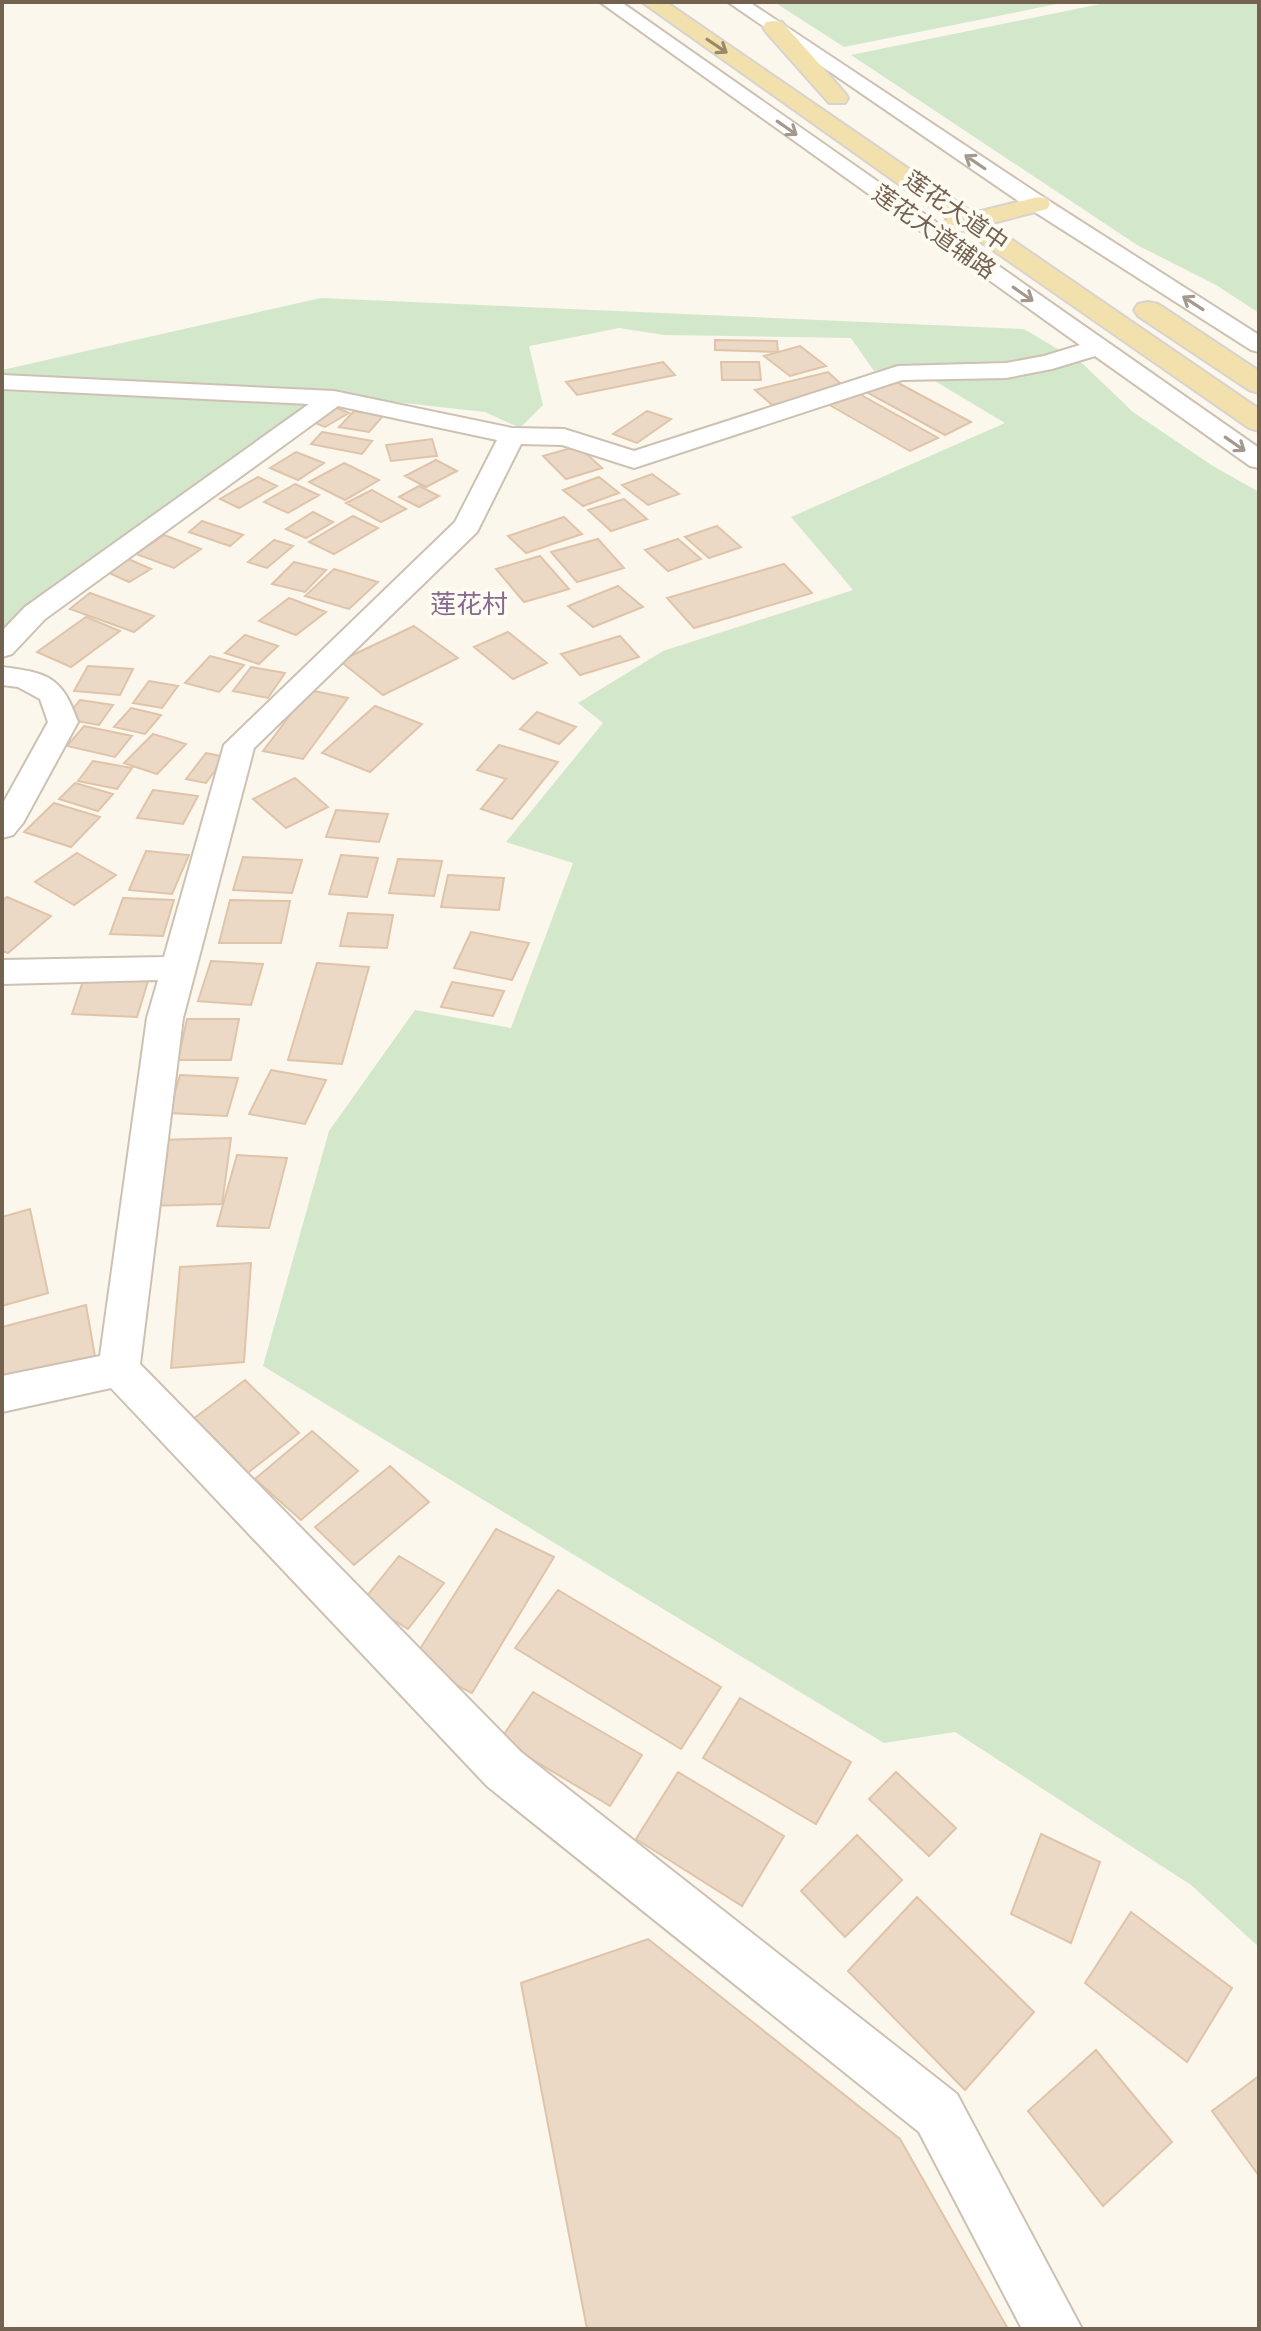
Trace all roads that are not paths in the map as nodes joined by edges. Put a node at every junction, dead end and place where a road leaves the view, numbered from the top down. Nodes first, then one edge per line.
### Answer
1 (609, 2) edge
2 (652, 2) edge
3 (693, 2) edge
4 (737, 2) edge
5 (732, 28) dead end
6 (766, 36) junction
7 (674, 49) junction
8 (832, 109) junction
9 (887, 132) dead end
10 (977, 194) dead end
11 (1038, 204) junction
12 (1002, 212) junction
13 (971, 220) junction
14 (1028, 229) dead end
15 (931, 230) junction
16 (1132, 300) dead end
17 (1193, 340) junction
18 (1147, 345) junction
19 (1259, 345) edge
20 (1097, 347) junction
21 (1259, 374) edge
22 (2, 382) edge
23 (1259, 384) edge
24 (334, 398) junction
25 (1259, 422) edge
26 (512, 436) junction
27 (1259, 460) edge
28 (2, 648) edge
29 (2, 676) edge
30 (2, 828) edge
31 (161, 968) dead end
32 (2, 972) edge
33 (119, 1369) junction
34 (2, 1394) edge
35 (1053, 2329) edge

1 - 7 street, 莲花大道辅路
2 -> 8 main road, 莲花大道中
3 - 5 main road
4 - 6 street
6 - 8 main road, 莲花大道中
11 -> 6 street
7 - 8 main road
7 -> 15 street, 莲花大道辅路
8 - 9 main road, 莲花大道中
8 - 13 main road, 莲花大道中
10 - 12 main road, 莲花大道中
11 - 12 main road
19 -> 11 street
12 - 13 main road
12 - 14 main road, 莲花大道中
13 - 15 main road
13 - 18 main road, 莲花大道中
15 -> 20 street, 莲花大道辅路
16 - 17 main road
17 - 18 main road
17 - 21 main road
17 - 23 main road
18 - 25 main road, 莲花大道中
20 - 26 street
20 -> 27 street, 莲花大道辅路
22 - 24 street
24 - 26 street
24 - 28 street
26 - 33 street
29 - 30 street
31 - 32 street
33 - 34 street
33 - 35 street

